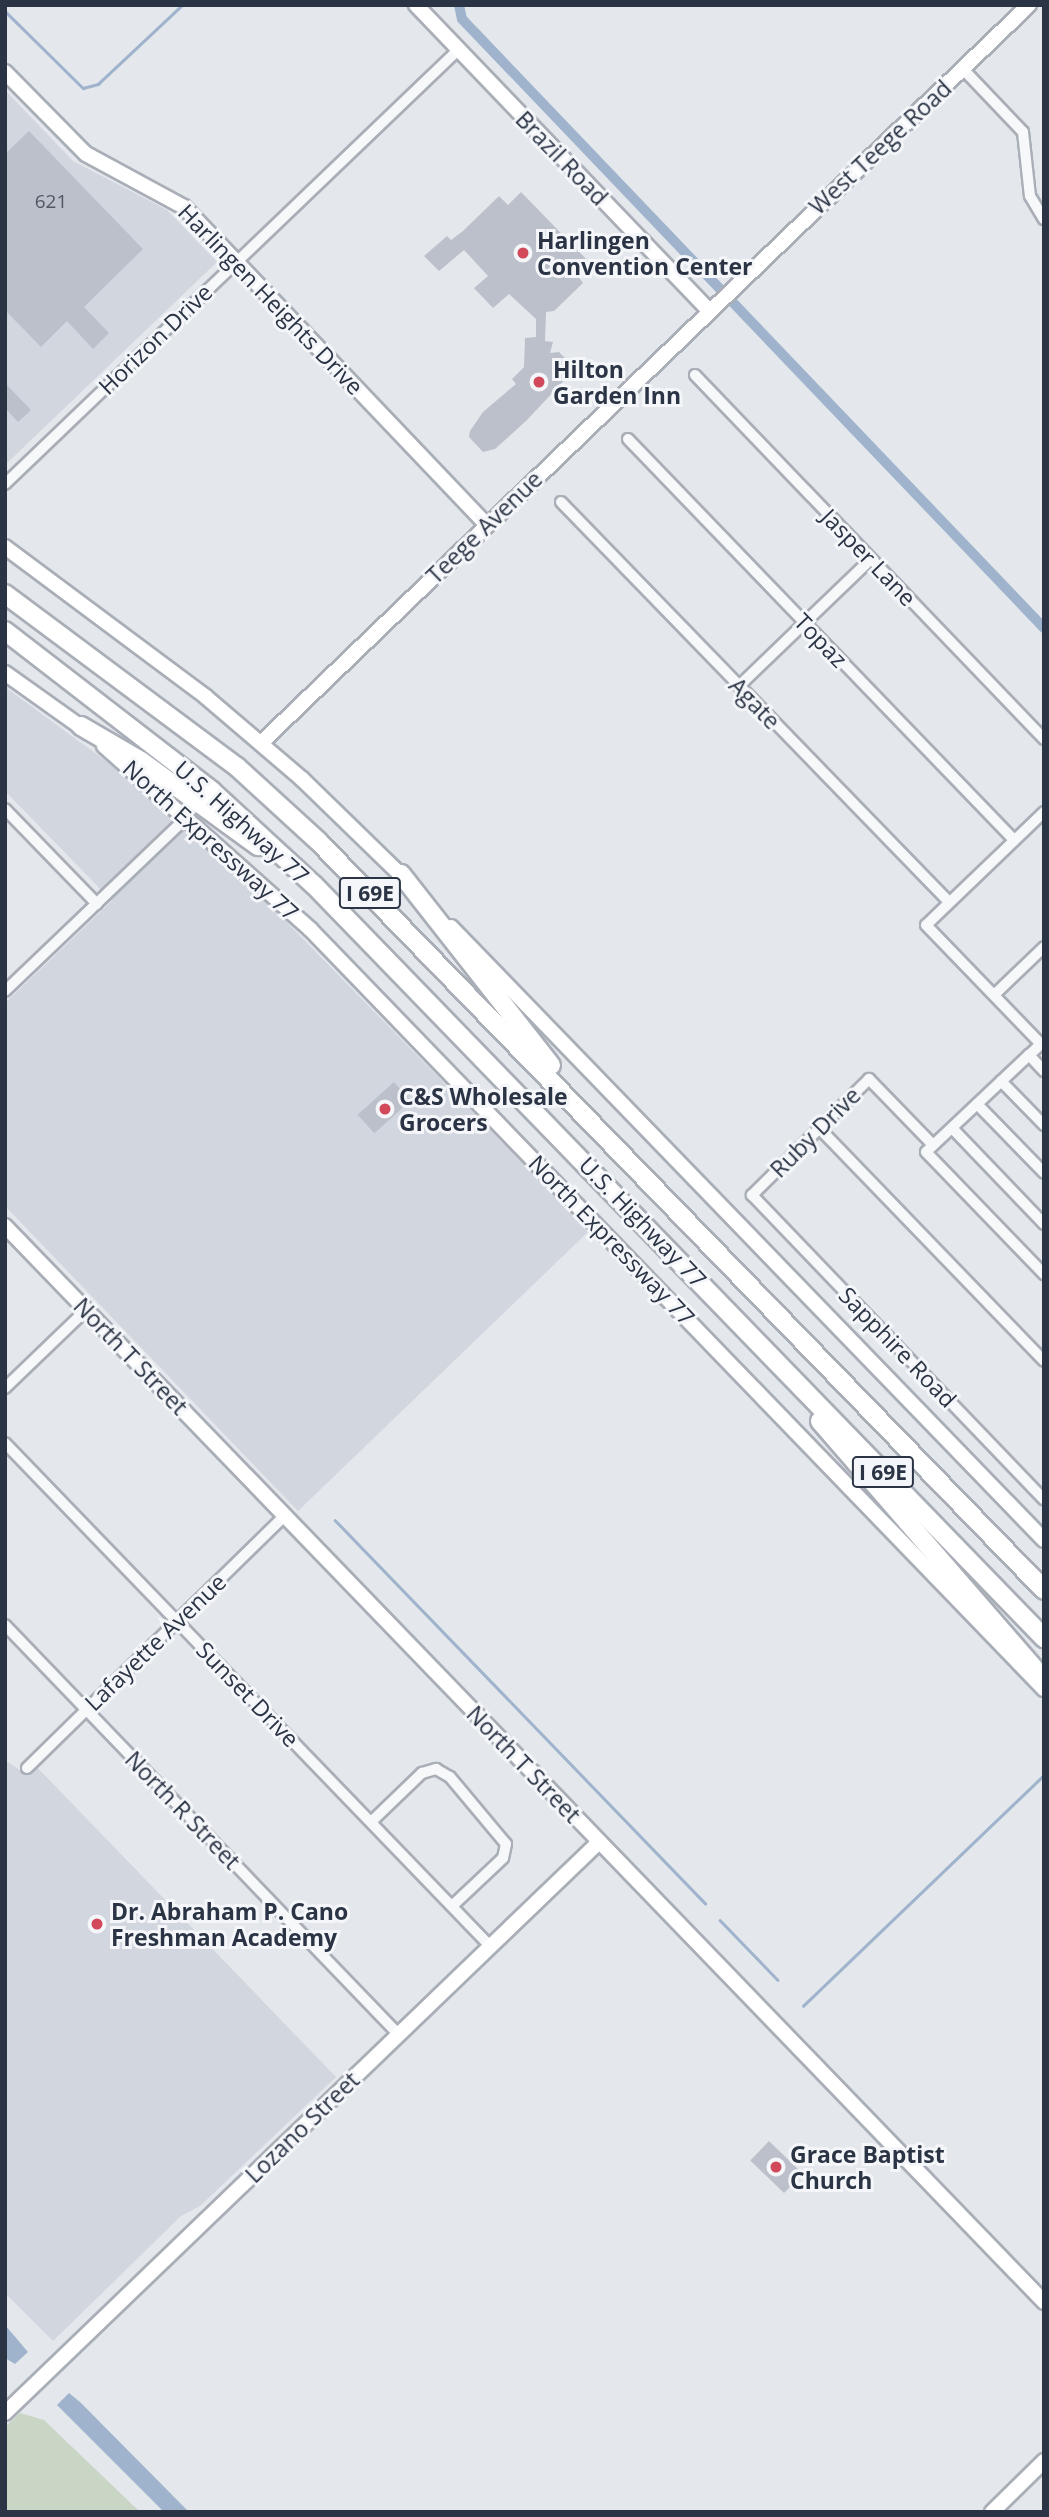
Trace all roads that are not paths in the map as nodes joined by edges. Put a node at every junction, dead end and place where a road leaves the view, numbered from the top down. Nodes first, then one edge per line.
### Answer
1 (416, 5) edge
2 (1029, 5) edge
3 (458, 50) junction
4 (963, 69) junction
5 (5, 72) edge
6 (1044, 219) edge
7 (236, 262) junction
8 (711, 307) junction
9 (695, 375) dead end
10 (628, 439) dead end
11 (5, 484) edge
12 (561, 502) dead end
13 (487, 525) junction
14 (5, 547) edge
15 (871, 559) junction
16 (5, 584) edge
17 (5, 594) edge
18 (37, 614) junction
19 (805, 623) junction
20 (5, 631) edge
21 (5, 673) edge
22 (739, 687) junction
23 (81, 726) junction
24 (1044, 739) edge
25 (261, 743) junction
26 (5, 809) edge
27 (1044, 812) edge
28 (187, 817) junction
29 (1014, 840) junction
30 (401, 874) junction
31 (314, 886) junction
32 (949, 902) junction
33 (96, 904) junction
34 (1044, 947) edge
35 (6, 990) edge
36 (994, 995) junction
37 (1029, 1055) junction
38 (1044, 1071) edge
39 (1002, 1081) junction
40 (977, 1104) junction
41 (1044, 1125) edge
42 (952, 1128) junction
43 (820, 1129) junction
44 (933, 1145) junction
45 (1044, 1173) edge
46 (752, 1195) joint
47 (673, 1205) junction
48 (1044, 1224) edge
49 (5, 1226) edge
50 (11, 1237) edge
51 (1044, 1274) edge
52 (723, 1305) junction
53 (86, 1310) junction
54 (1044, 1362) edge
55 (5, 1388) edge
56 (5, 1443) edge
57 (905, 1446) junction
58 (1044, 1499) edge
59 (284, 1516) junction
60 (1044, 1540) edge
61 (1044, 1575) edge
62 (1044, 1590) edge
63 (177, 1621) junction
64 (5, 1625) edge
65 (1044, 1638) edge
66 (1044, 1680) edge
67 (1044, 1689) edge
68 (85, 1709) junction
69 (27, 1768) dead end
70 (371, 1822) junction
71 (599, 1842) junction
72 (452, 1906) junction
73 (490, 1946) junction
74 (398, 2034) junction
75 (1044, 2302) edge
76 (5, 2413) edge
77 (1044, 2461) edge
78 (992, 2512) edge

1 - 3 street, Brazil Road
2 - 4 street, West Teege Road
3 - 7 street, Horizon Drive
3 - 8 street, Brazil Road
4 - 6 street
4 - 8 street, West Teege Road
5 - 7 street, Harlingen Heights Drive
7 - 11 street, Horizon Drive
7 - 13 street, Harlingen Heights Drive
8 - 13 street, Teege Avenue
9 - 15 street, Jasper Lane
10 - 19 street, Topaz
12 - 22 street, Agate
13 - 25 street, Teege Avenue
14 - 25 street
15 - 19 street
15 - 24 street, Jasper Lane
16 - 18 highway
17 - 18 highway, U.S. Highway 77 / I 69E
18 - 47 highway, U.S. Highway 77 / I 69E
19 - 22 street
19 - 29 street, Topaz
20 - 31 highway, U.S. Highway 77 / I 69E
21 - 23 street, North Expressway 77
22 - 32 street, Agate
23 - 28 street, North Expressway 77
23 - 31 highway
25 - 30 street
26 - 33 street
27 - 29 street
28 - 33 street
28 - 67 street, North Expressway 77
29 - 32 street
30 - 47 highway
30 - 60 street
31 - 52 highway, U.S. Highway 77 / I 69E
32 - 36 street
33 - 35 street
34 - 36 street
36 - 37 street
37 - 38 street
37 - 39 street
39 - 40 street
39 - 41 street
40 - 42 street
40 - 45 street
42 - 44 street
42 - 48 street
43 - 44 street, Ruby Drive
43 - 46 street, Ruby Drive
43 - 54 street
44 - 51 street
46 - 58 street, Sapphire Road
47 - 57 highway, U.S. Highway 77 / I 69E
49 - 50 street, North T Street
50 - 53 street, North T Street
52 - 65 highway, U.S. Highway 77 / I 69E
52 - 66 highway
53 - 55 street
53 - 59 street, North T Street
56 - 63 street, Sunset Drive
57 - 61 highway
57 - 62 highway, U.S. Highway 77 / I 69E
59 - 63 street, Lafayette Avenue
59 - 71 street, North T Street
63 - 68 street, Lafayette Avenue
63 - 70 street, Sunset Drive
64 - 68 street, North R Street
68 - 69 street, Lafayette Avenue
68 - 74 street, North R Street
70 - 72 street, Sunset Drive
70 - 72 street
71 - 73 street, Lozano Street
71 - 75 street, North T Street
72 - 73 street, Sunset Drive
73 - 74 street, Lozano Street
74 - 76 street, Lozano Street
77 - 78 street

